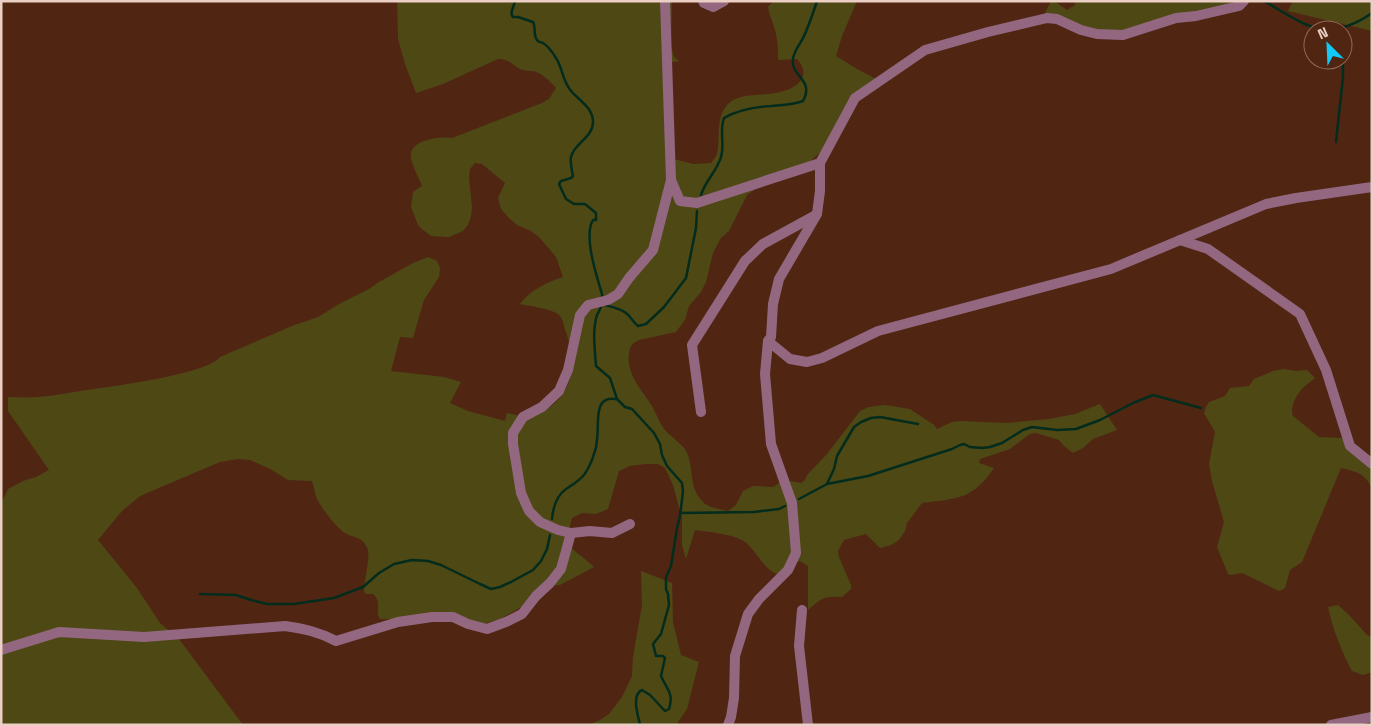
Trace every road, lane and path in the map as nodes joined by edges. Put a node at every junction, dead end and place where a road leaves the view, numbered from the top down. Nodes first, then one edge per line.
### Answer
1 (665, 1) edge
2 (703, 1) edge
3 (724, 1) edge
4 (1244, 1) edge
5 (820, 164) junction
6 (671, 180) junction
7 (1372, 187) edge
8 (817, 214) junction
9 (1180, 240) junction
10 (768, 341) junction
11 (701, 412) dead end
12 (1372, 464) edge
13 (630, 524) dead end
14 (571, 533) junction
15 (802, 610) dead end
16 (1, 650) edge
17 (1372, 717) edge
18 (728, 725) edge
19 (808, 725) edge
20 (1330, 725) edge

1 - 6 street
2 - 3 street
4 - 5 street
5 - 6 street
5 - 8 street
6 - 14 street
7 - 9 street
8 - 10 street
8 - 11 street
9 - 10 street
9 - 12 street
10 - 18 street
13 - 14 street
14 - 16 street
15 - 19 street
17 - 20 street

